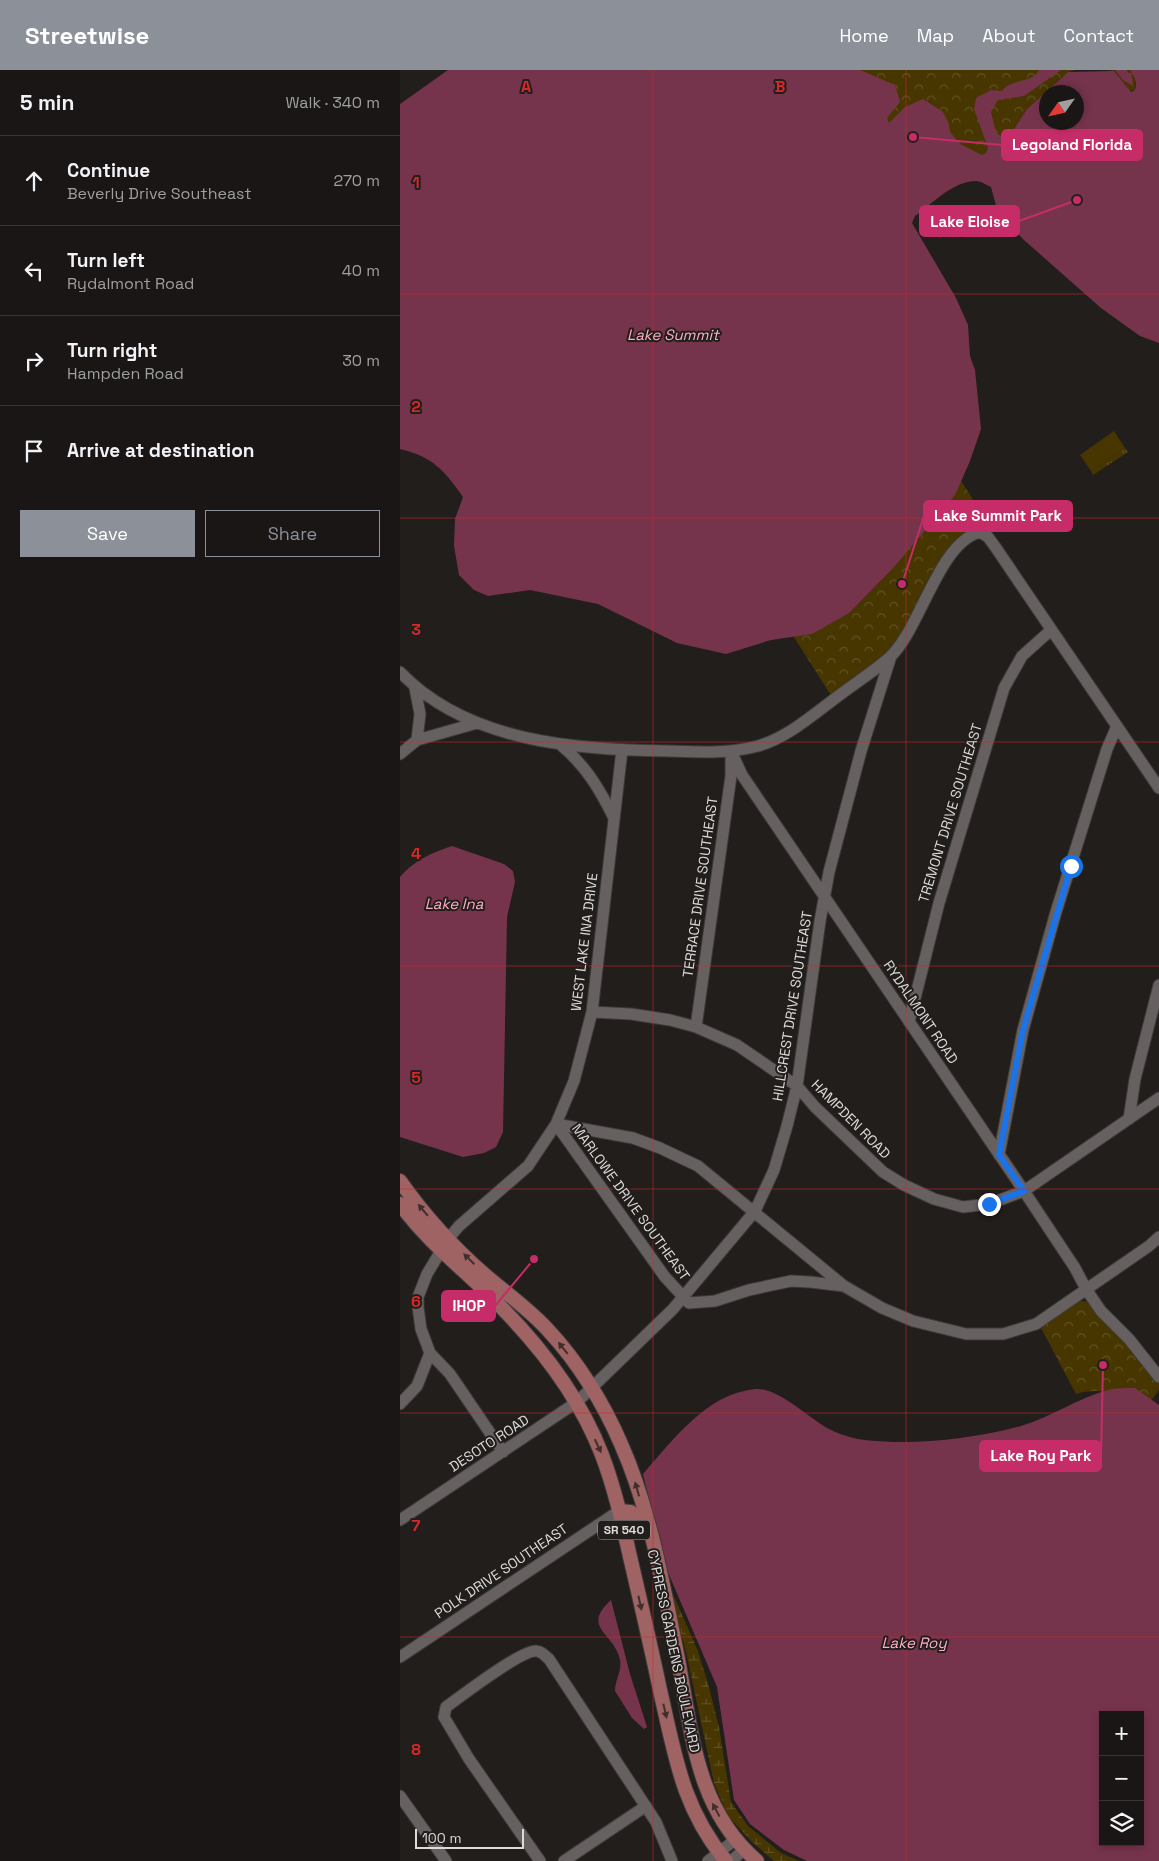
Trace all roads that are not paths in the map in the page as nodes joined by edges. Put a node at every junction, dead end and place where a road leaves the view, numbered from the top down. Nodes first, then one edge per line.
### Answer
1 (1051, 630) junction
2 (891, 656) junction
3 (400, 672) edge
4 (416, 688) junction
5 (477, 723) junction
6 (1117, 726) junction
7 (418, 740) junction
8 (562, 746) junction
9 (622, 750) junction
10 (731, 752) junction
11 (400, 754) edge
12 (1159, 788) edge
13 (614, 818) junction
14 (825, 898) junction
15 (1159, 985) edge
16 (592, 1012) junction
17 (909, 1022) junction
18 (696, 1027) junction
19 (797, 1086) junction
20 (1159, 1098) edge
21 (1129, 1119) junction
22 (556, 1124) junction
23 (999, 1155) junction
24 (400, 1181) edge
25 (1024, 1191) junction
26 (400, 1204) edge
27 (755, 1211) junction
28 (1159, 1237) edge
29 (448, 1239) junction
30 (440, 1252) junction
31 (844, 1286) junction
32 (1086, 1289) junction
33 (682, 1298) junction
34 (430, 1353) junction
35 (1159, 1377) edge
36 (591, 1388) junction
37 (577, 1402) junction
38 (400, 1404) edge
39 (503, 1452) junction
40 (619, 1511) junction
41 (400, 1520) edge
42 (654, 1553) junction
43 (400, 1656) edge
44 (400, 1796) edge
45 (646, 1806) junction
46 (736, 1839) junction
47 (745, 1849) junction
48 (718, 1858) edge
49 (446, 1861) edge
50 (540, 1861) edge
51 (564, 1861) edge
52 (672, 1861) edge
53 (731, 1861) edge
54 (757, 1861) edge

1 - 2 street
1 - 6 street
1 - 17 street, TREMONT DRIVE SOUTHEAST
2 - 10 street
2 - 14 street, HILLCREST DRIVE SOUTHEAST
3 - 4 street
4 - 5 street
4 - 7 street
5 - 7 street
5 - 8 street
6 - 12 street
6 - 23 street
7 - 11 street
8 - 9 street
8 - 13 street
9 - 10 street
9 - 13 street, WEST LAKE INA DRIVE
10 - 14 street, RYDALMONT ROAD
10 - 18 street, TERRACE DRIVE SOUTHEAST
13 - 16 street, WEST LAKE INA DRIVE
14 - 17 street, RYDALMONT ROAD
14 - 19 street, HILLCREST DRIVE SOUTHEAST
15 - 21 street
16 - 18 street, HAMPDEN ROAD
16 - 22 street, WEST LAKE INA DRIVE
17 - 23 street, RYDALMONT ROAD
18 - 19 street, HAMPDEN ROAD
19 - 25 street, HAMPDEN ROAD
19 - 27 street, HILLCREST DRIVE SOUTHEAST
20 - 21 street, HAMPDEN ROAD
21 - 25 street, HAMPDEN ROAD
22 - 27 street
22 - 29 street, WEST LAKE INA DRIVE
22 - 33 street, MARLOWE DRIVE SOUTHEAST
23 - 25 street, RYDALMONT ROAD
29 -> 24 main road, CYPRESS GARDENS BOULEVARD / SR 540
25 - 32 street, RYDALMONT ROAD
26 - 30 main road, CYPRESS GARDENS BOULEVARD / SR 540
27 - 31 street
27 - 33 street, HILLCREST DRIVE SOUTHEAST
28 - 32 street
29 - 30 street, WEST LAKE INA DRIVE
36 -> 29 main road, CYPRESS GARDENS BOULEVARD / SR 540
30 - 34 street, WEST LAKE INA DRIVE
30 - 37 main road, CYPRESS GARDENS BOULEVARD / SR 540
31 - 32 street
31 - 33 street
32 - 35 street, RYDALMONT ROAD
33 - 36 street, HILLCREST DRIVE SOUTHEAST
34 - 38 street
34 - 39 street
36 - 37 street, DESOTO ROAD
42 -> 36 main road, CYPRESS GARDENS BOULEVARD / SR 540
37 - 39 street, DESOTO ROAD
37 -> 40 main road, CYPRESS GARDENS BOULEVARD / SR 540
39 - 41 street, DESOTO ROAD
40 - 42 main road
40 - 43 street, POLK DRIVE SOUTHEAST
40 -> 48 main road, CYPRESS GARDENS BOULEVARD / SR 540
46 -> 42 main road, CYPRESS GARDENS BOULEVARD / SR 540
44 - 49 street
45 - 50 street
45 - 51 street
45 - 52 street
46 - 47 main road, CYPRESS GARDENS BOULEVARD / SR 540
46 - 48 street
47 - 53 street
47 - 54 main road, CYPRESS GARDENS BOULEVARD / SR 540

